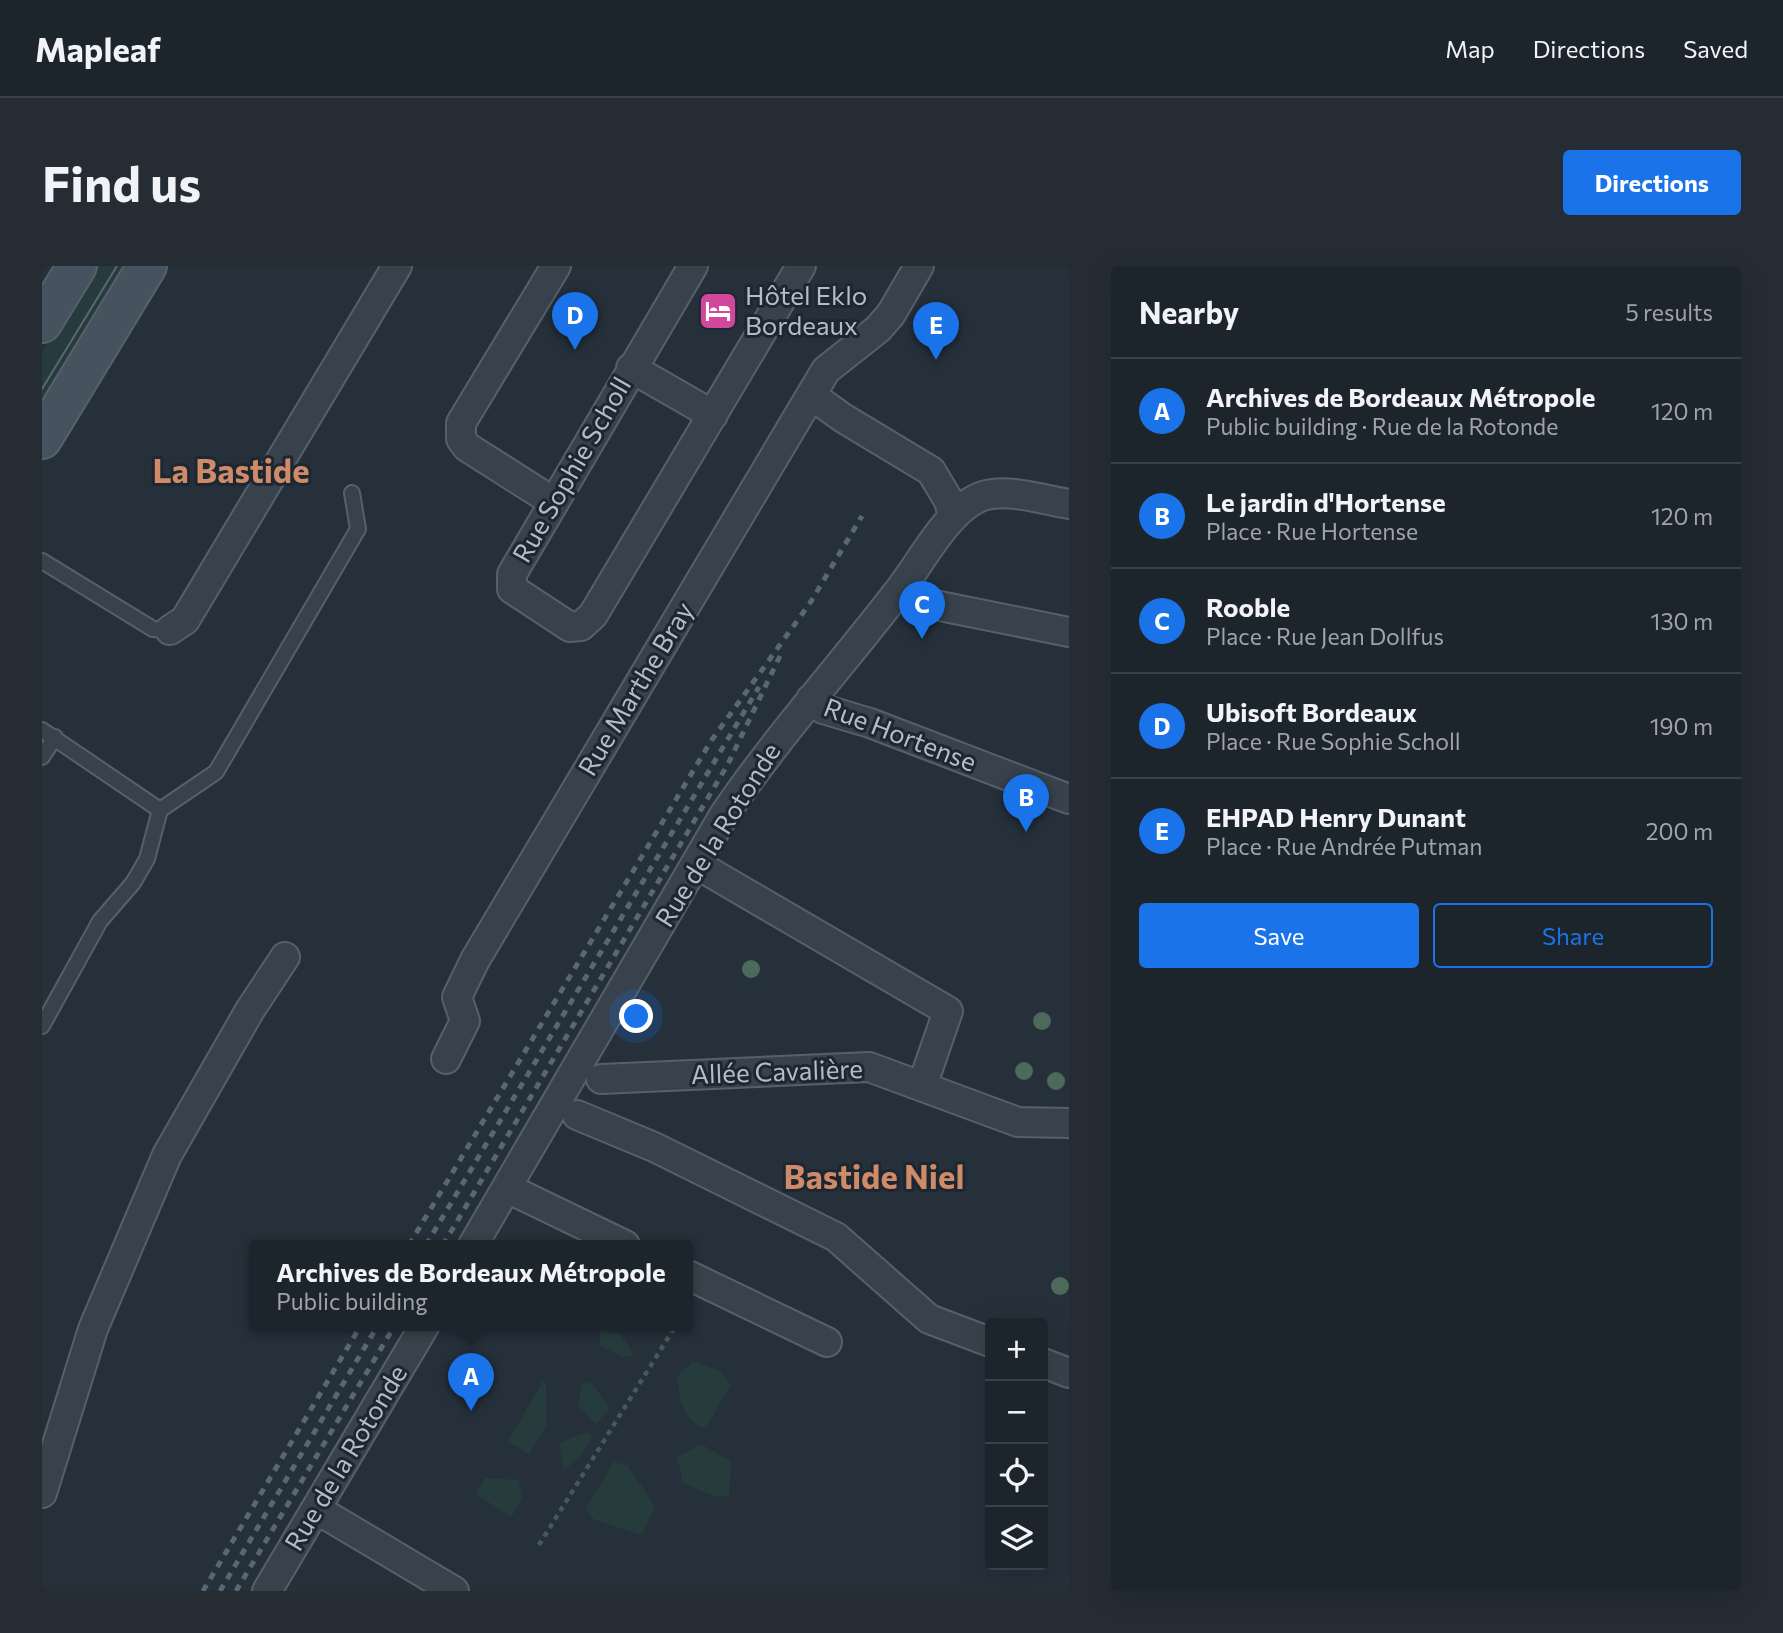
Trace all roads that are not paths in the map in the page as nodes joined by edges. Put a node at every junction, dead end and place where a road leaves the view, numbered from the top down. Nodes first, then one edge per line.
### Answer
1 (77, 266) edge
2 (147, 266) edge
3 (397, 266) edge
4 (556, 266) edge
5 (693, 266) edge
6 (802, 266) edge
7 (919, 266) edge
8 (42, 323) edge
9 (631, 368) junction
10 (811, 395) junction
11 (713, 415) junction
12 (42, 439) edge
13 (352, 493) dead end
14 (552, 501) junction
15 (1069, 504) edge
16 (953, 517) junction
17 (42, 561) edge
18 (899, 591) junction
19 (1069, 632) edge
20 (172, 637) joint
21 (811, 699) junction
22 (48, 733) edge
23 (42, 757) edge
24 (1069, 799) edge
25 (160, 810) junction
26 (696, 864) junction
27 (285, 957) dead end
28 (42, 1026) edge
29 (446, 1059) dead end
30 (601, 1079) dead end
31 (922, 1086) junction
32 (577, 1115) dead end
33 (1067, 1117) edge
34 (507, 1188) junction
35 (476, 1240) edge
36 (615, 1240) edge
37 (693, 1277) edge
38 (421, 1331) edge
39 (985, 1340) edge
40 (827, 1342) dead end
41 (1048, 1365) edge
42 (1069, 1373) edge
43 (42, 1493) edge
44 (316, 1508) junction
45 (267, 1591) edge
46 (454, 1591) edge

1 - 8 street
2 - 12 street
3 - 20 street
4 - 14 street
5 - 9 street
6 - 11 street, Rue Sophie Scholl
7 - 10 street, Rue Marthe Bray
9 - 11 street, Rue Sophie Scholl
9 - 14 street, Rue Sophie Scholl
10 - 16 street
10 - 29 street, Rue Marthe Bray
11 - 14 street, Rue Sophie Scholl
13 - 25 lane
15 - 16 street, Rue de la Rotonde
16 - 18 street, Rue de la Rotonde
17 - 20 lane
18 - 19 street
18 - 21 street, Rue de la Rotonde
21 - 24 street, Rue Hortense
21 - 26 street, Rue de la Rotonde
22 - 23 lane
22 - 25 lane
25 - 28 lane
26 - 31 street
26 - 34 street, Rue de la Rotonde
27 - 43 street
30 - 31 street, Allée Cavalière
31 - 33 street, Allée Cavalière
32 - 39 street
34 - 35 street, Rue de la Rotonde
34 - 36 street
37 - 40 street
38 - 44 street, Rue de la Rotonde
41 - 42 street
44 - 45 street, Rue de la Rotonde
44 - 46 street

